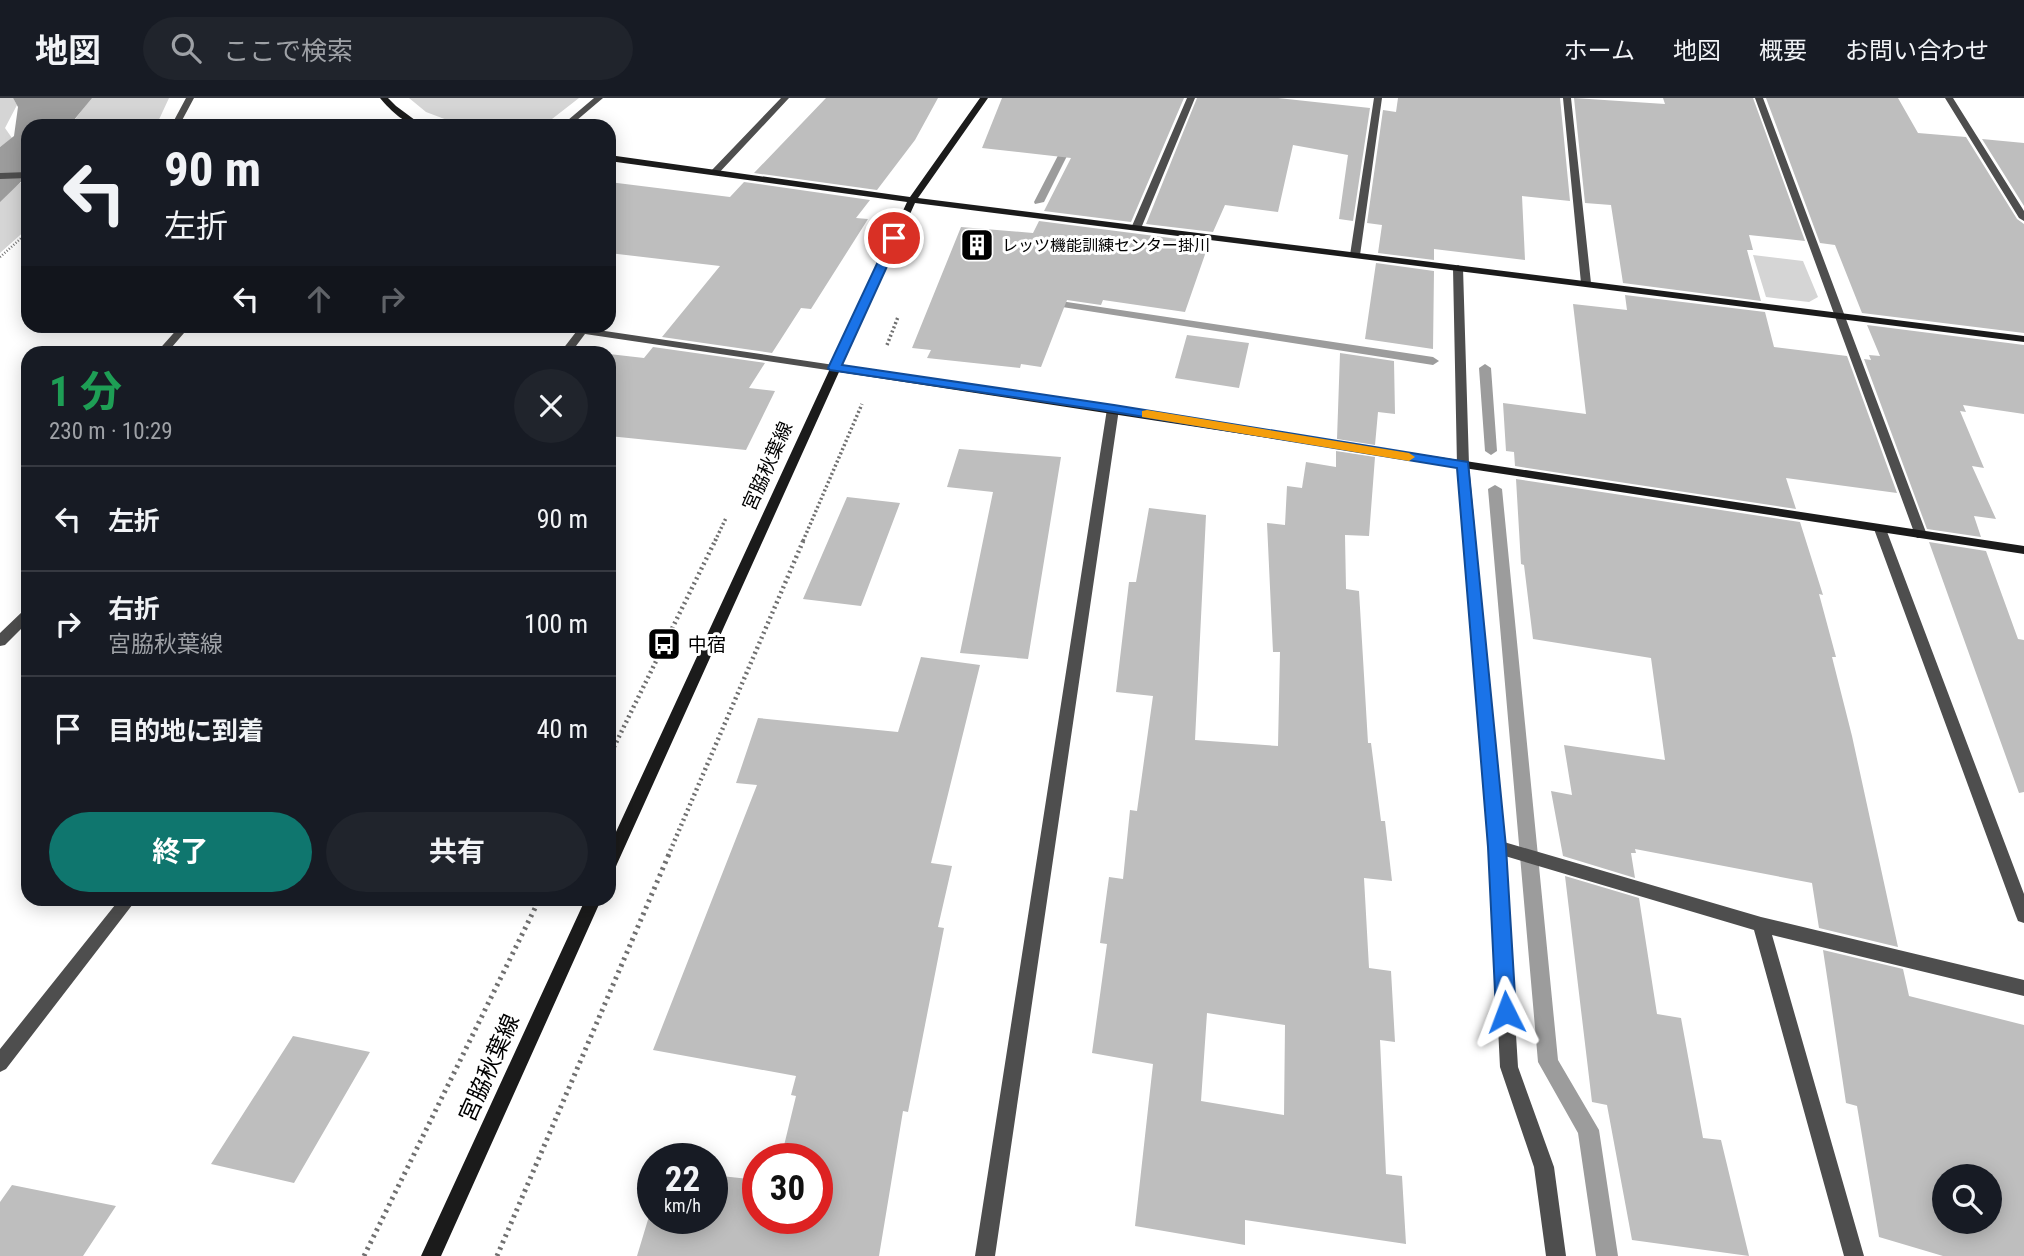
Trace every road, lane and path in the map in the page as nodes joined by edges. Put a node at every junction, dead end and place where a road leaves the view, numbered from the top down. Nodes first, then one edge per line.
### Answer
1 (190, 98) edge
2 (384, 98) edge
3 (599, 98) edge
4 (785, 98) edge
5 (984, 98) edge
6 (1191, 98) edge
7 (1378, 98) edge
8 (1567, 98) edge
9 (1759, 98) edge
10 (1949, 98) edge
11 (179, 119) edge
12 (409, 119) edge
13 (574, 119) edge
14 (616, 159) edge
15 (714, 173) junction
16 (21, 174) edge
17 (0, 176) edge
18 (912, 200) junction
19 (2024, 218) edge
20 (1137, 226) junction
21 (21, 238) edge
22 (1355, 254) junction
23 (0, 257) edge
24 (1458, 268) junction
25 (1586, 283) junction
26 (1842, 317) junction
27 (596, 333) edge
28 (2024, 339) edge
29 (834, 368) junction
30 (875, 373) junction
31 (1114, 409) junction
32 (1463, 465) junction
33 (730, 511) dead end
34 (1880, 529) junction
35 (1921, 535) junction
36 (2024, 550) edge
37 (21, 621) edge
38 (0, 641) edge
39 (616, 743) edge
40 (1497, 847) junction
41 (616, 849) edge
42 (123, 906) edge
43 (536, 906) edge
44 (590, 906) edge
45 (2024, 916) edge
46 (1761, 925) junction
47 (2024, 988) edge
48 (0, 1063) edge
49 (364, 1256) edge
50 (430, 1256) edge
51 (497, 1256) edge
52 (985, 1256) edge
53 (1556, 1256) edge
54 (1854, 1256) edge

1 - 11 street
2 - 12 street
3 - 13 street
4 - 15 street
5 - 18 street, 宮脇秋葉線
6 - 20 street
7 - 22 street
8 - 25 street
9 - 26 street
10 - 19 street
14 - 15 street
15 - 18 street
16 - 17 street
18 - 20 street
18 - 29 street, 宮脇秋葉線
20 - 22 street
21 - 23 path
22 - 24 street
24 - 25 street
24 - 32 street
25 - 26 street
26 - 28 street
26 - 35 street
27 - 29 street
29 - 30 street
29 - 41 street, 宮脇秋葉線
30 - 31 street
30 - 51 path
31 - 32 street
31 - 52 street
32 - 34 street
32 - 40 street
33 - 39 path
34 - 35 street
34 - 45 street
35 - 36 street
37 - 38 street
40 - 46 street
40 - 53 street
42 - 48 street
43 - 49 path
44 - 50 street, 宮脇秋葉線
46 - 47 street
46 - 54 street

